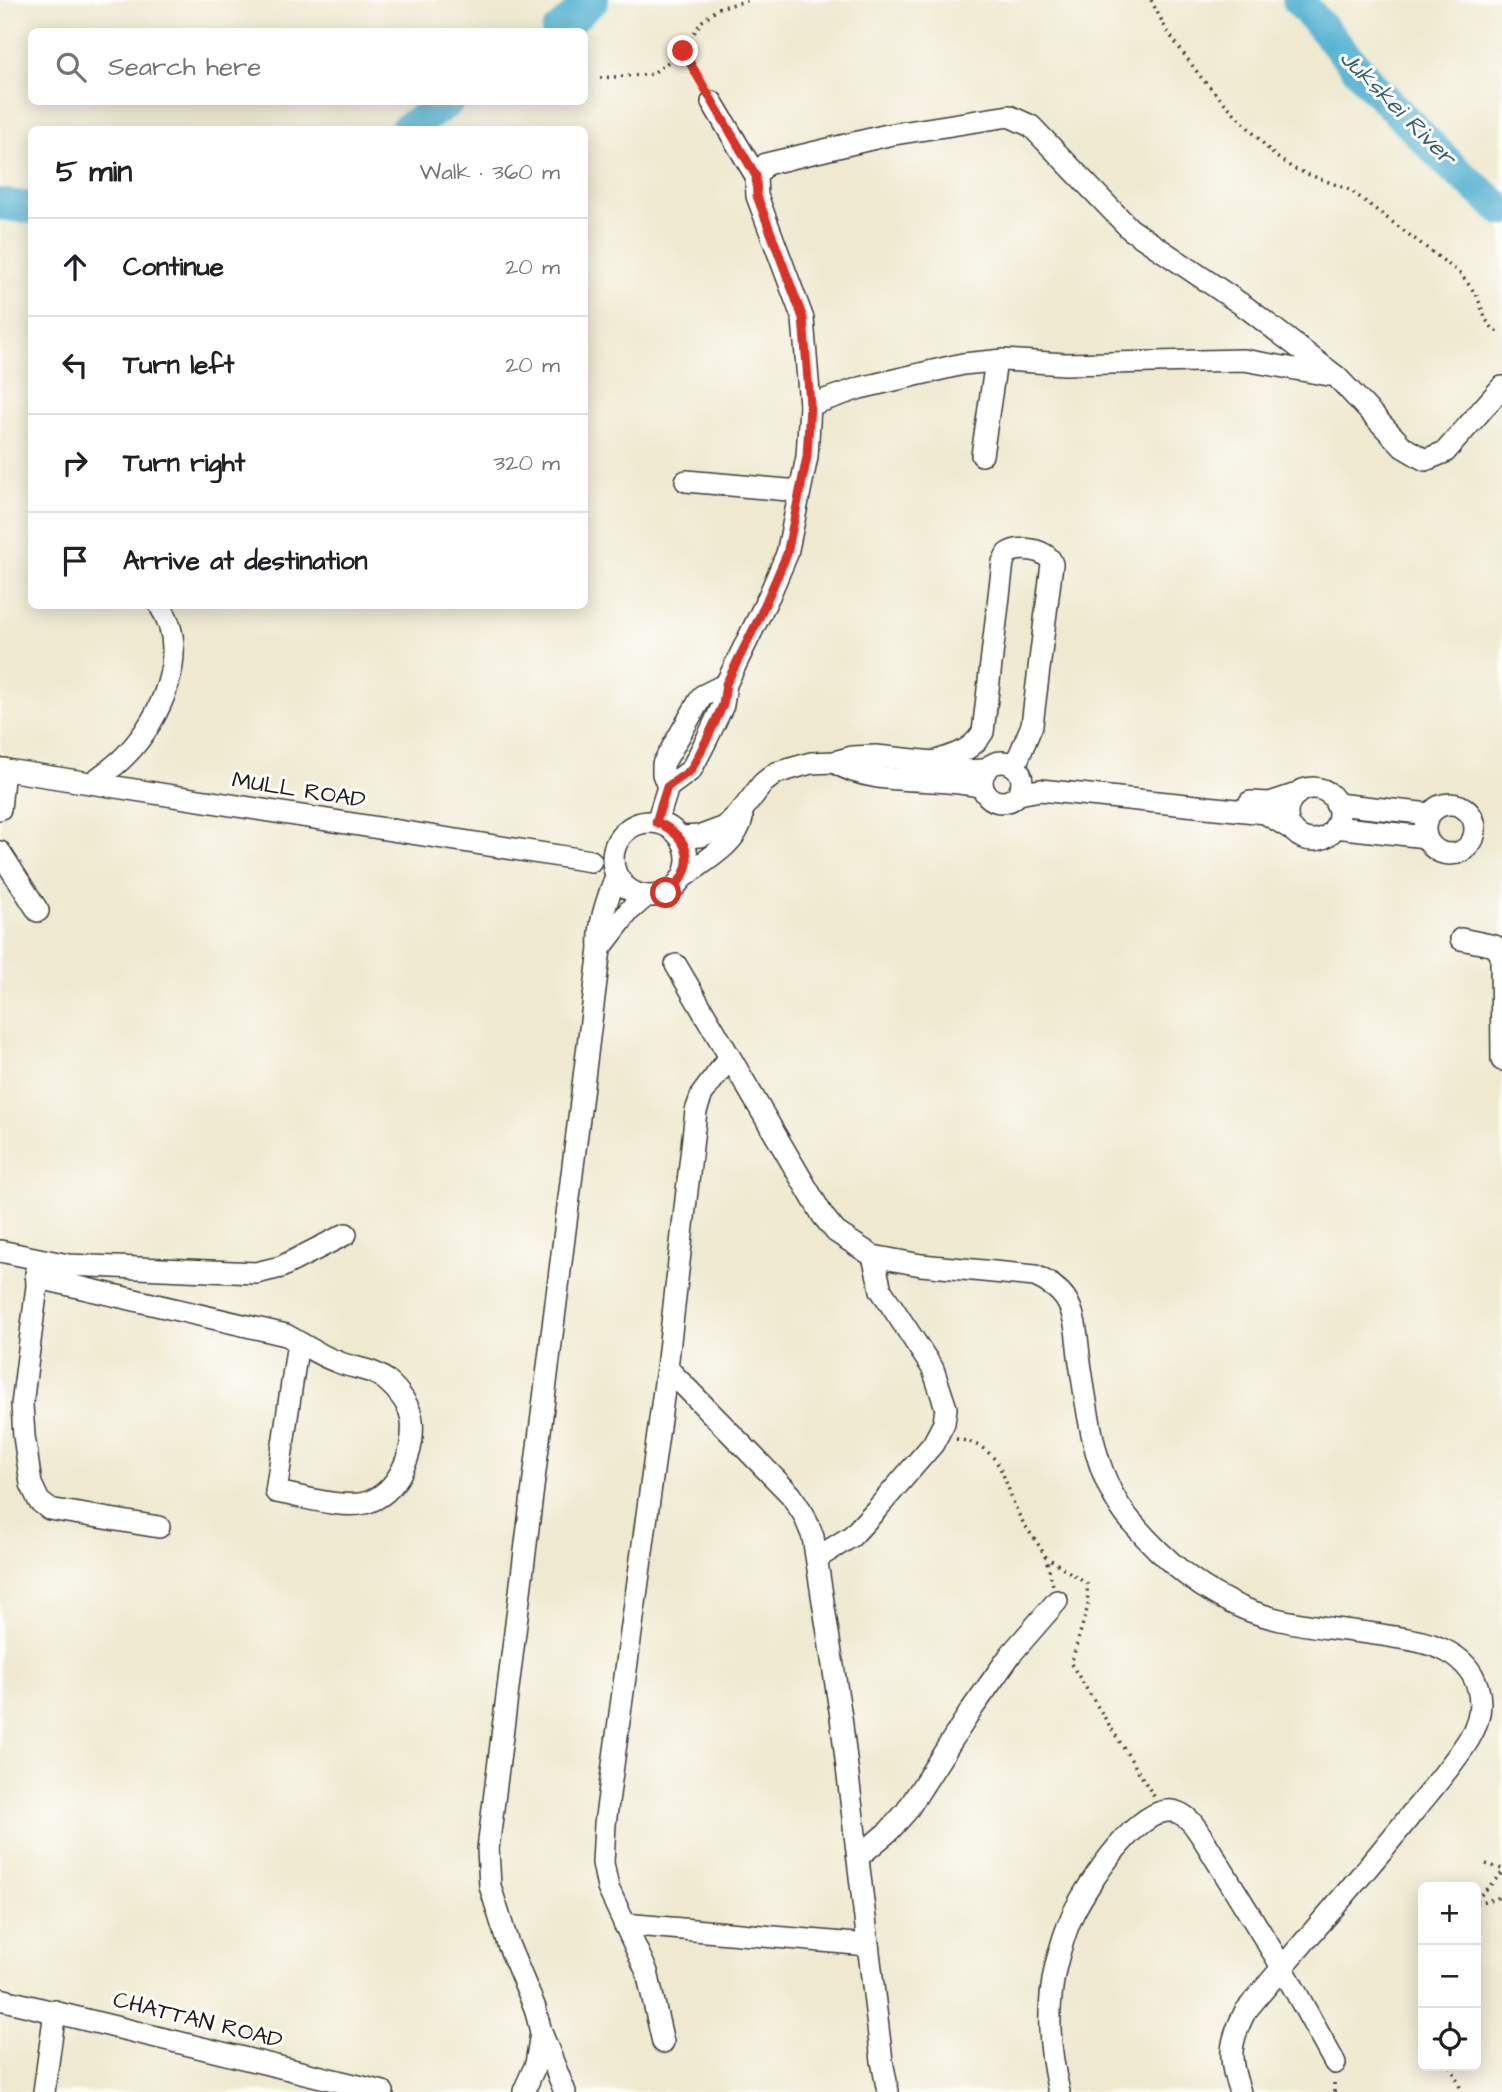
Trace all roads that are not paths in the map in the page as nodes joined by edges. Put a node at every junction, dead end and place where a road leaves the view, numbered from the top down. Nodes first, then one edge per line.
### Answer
1 (712, 102) road end
2 (756, 176) junction
3 (996, 361) junction
4 (1337, 377) junction
5 (1502, 387) edge
6 (810, 405) junction
7 (982, 455) dead end
8 (686, 481) dead end
9 (799, 491) junction
10 (161, 609) edge
11 (983, 732) junction
12 (834, 762) junction
13 (933, 762) junction
14 (2, 769) edge
15 (985, 775) junction
16 (1019, 779) junction
17 (92, 783) junction
18 (1297, 794) junction
19 (1336, 804) junction
20 (0, 809) edge
21 (743, 809) junction
22 (1430, 814) junction
23 (656, 822) junction
24 (1335, 827) junction
25 (1293, 830) junction
26 (680, 837) junction
27 (1426, 837) junction
28 (0, 852) edge
29 (591, 861) dead end
30 (616, 876) junction
31 (682, 878) junction
32 (645, 897) junction
33 (38, 911) dead end
34 (1461, 939) dead end
35 (600, 949) junction
36 (676, 965) dead end
37 (729, 1058) junction
38 (1502, 1060) edge
39 (346, 1234) dead end
40 (0, 1251) edge
41 (873, 1256) junction
42 (36, 1267) junction
43 (298, 1342) junction
44 (667, 1368) junction
45 (159, 1527) dead end
46 (817, 1558) junction
47 (1057, 1601) road end
48 (858, 1857) junction
49 (624, 1924) junction
50 (868, 1945) junction
51 (1282, 1967) junction
52 (0, 1999) edge
53 (55, 2011) junction
54 (541, 2032) junction
55 (663, 2042) dead end
56 (1335, 2063) dead end
57 (523, 2091) edge
58 (44, 2092) edge
59 (383, 2092) edge
60 (565, 2092) edge
61 (888, 2092) edge
62 (1059, 2092) edge
63 (1240, 2092) edge

1 - 2 street
2 - 4 street
2 - 6 street
3 - 4 street
3 - 6 street
3 - 7 street
4 - 5 street
6 - 9 street
8 - 9 street
9 - 23 street
10 - 17 street
11 - 13 street
11 - 15 street
11 - 16 street
12 - 13 street
12 - 15 street
12 - 21 street
13 - 15 street
14 - 17 street, MULL ROAD
14 - 20 street
15 - 16 street
15 - 16 street
16 - 18 street
16 - 25 street
17 - 29 street, MULL ROAD
18 - 19 street
18 - 25 street
19 - 22 street
19 - 24 street
21 - 26 street
21 - 31 street
22 - 27 street
22 - 27 street
23 - 26 street
23 - 30 street
24 - 25 street
24 - 27 street
26 - 31 street
28 - 33 street
30 - 32 street
30 - 35 street
31 - 32 street
32 - 35 street
34 - 38 street
35 - 54 street
36 - 37 street
37 - 41 street
37 - 44 street
39 - 42 street
40 - 42 street
41 - 46 street
41 - 51 street
42 - 43 street
42 - 45 street
43 - 43 street
44 - 46 street
44 - 49 street
46 - 48 street
47 - 48 street
48 - 50 street
49 - 50 street
49 - 55 street
50 - 61 street
51 - 56 street
51 - 62 street
51 - 63 street
52 - 53 street, CHATTAN ROAD
53 - 58 street
53 - 59 street, CHATTAN ROAD
54 - 57 street
54 - 60 street
57 - 60 street

